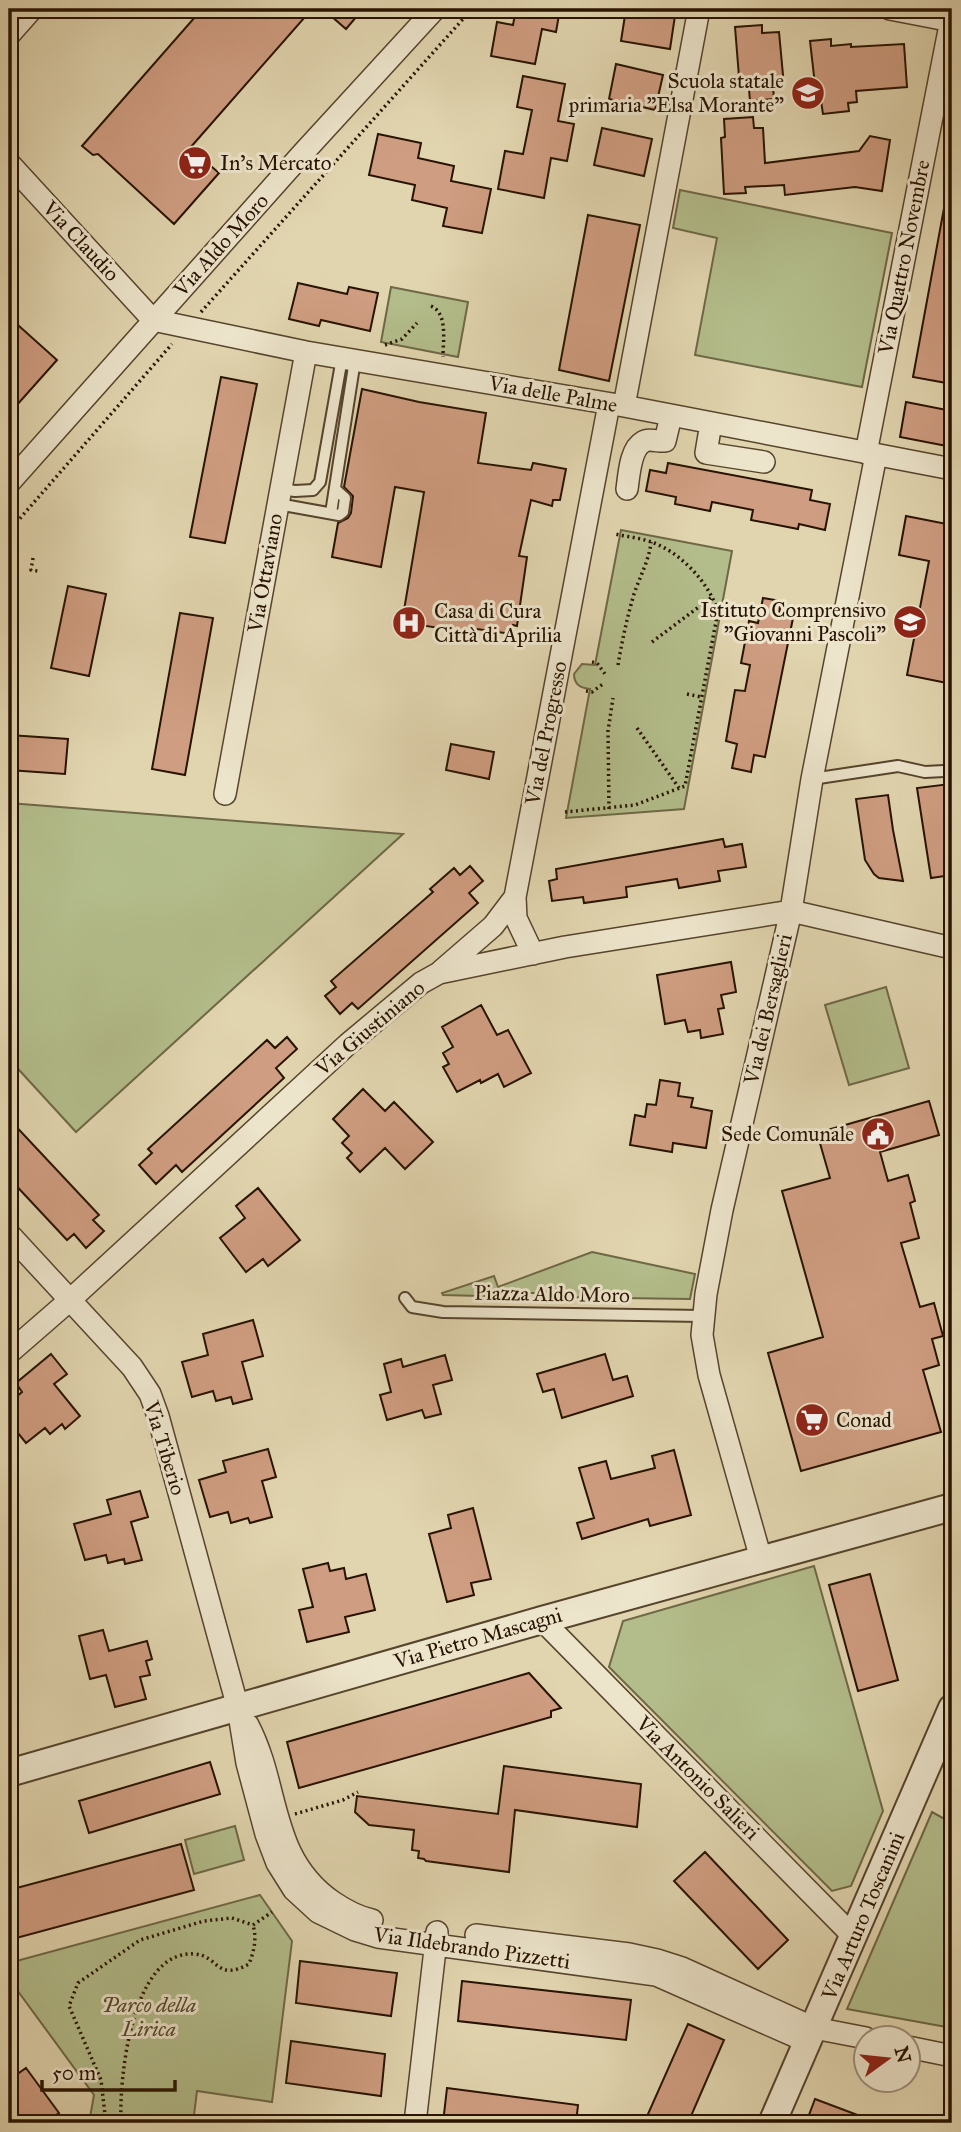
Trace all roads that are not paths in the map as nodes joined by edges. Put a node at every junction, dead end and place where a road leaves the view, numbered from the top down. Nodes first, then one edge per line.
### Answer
1 (32, 9) edge
2 (435, 9) edge
3 (699, 9) edge
4 (890, 9) edge
5 (952, 21) edge
6 (9, 35) edge
7 (9, 163) edge
8 (153, 320) junction
9 (306, 352) junction
10 (349, 359) junction
11 (616, 405) junction
12 (671, 416) junction
13 (711, 423) junction
14 (867, 453) junction
15 (764, 462) dead end
16 (952, 469) edge
17 (9, 482) edge
18 (627, 489) dead end
19 (279, 496) junction
20 (944, 771) dead end
21 (812, 779) junction
22 (225, 794) dead end
23 (515, 897) junction
24 (791, 911) junction
25 (952, 948) edge
26 (533, 954) junction
27 (439, 973) junction
28 (9, 1234) edge
29 (405, 1298) dead end
30 (70, 1300) junction
31 (703, 1316) junction
32 (9, 1353) edge
33 (951, 1508) edge
34 (761, 1559) junction
35 (542, 1620) junction
36 (238, 1708) junction
37 (952, 1708) edge
38 (9, 1773) edge
39 (854, 1937) junction
40 (436, 1938) junction
41 (811, 2035) junction
42 (852, 2037) edge
43 (922, 2050) edge
44 (952, 2056) edge
45 (415, 2123) edge
46 (772, 2123) edge

1 - 6 street
2 - 8 street, Via Aldo Moro
3 - 11 street, Via del Progresso
4 - 5 street
5 - 14 street, Via Quattro Novembre
7 - 8 street, Via Claudio
8 - 9 street, Via delle Palme
8 - 17 street, Via Aldo Moro
9 - 10 street, Via delle Palme
9 - 19 street, Via Ottaviano
10 - 11 street, Via delle Palme
10 - 19 lane
10 - 19 lane
11 - 12 street, Via delle Palme
11 - 23 street, Via del Progresso
12 - 13 street, Via delle Palme
12 - 18 street
13 - 14 street, Via delle Palme
13 - 15 street
14 - 16 street, Via delle Palme
14 - 21 street, Via dei Bersaglieri
19 - 22 street, Via Ottaviano
20 - 21 lane
21 - 24 street, Via dei Bersaglieri
23 - 26 street, Via del Progresso
23 - 27 street, Via del Progresso
24 - 25 street, Via Giustiniano
24 - 26 street, Via Giustiniano
24 - 31 street, Via dei Bersaglieri
26 - 27 street, Via Giustiniano
27 - 30 street, Via Giustiniano
28 - 30 street, Via Tiberio
29 - 31 lane, Piazza Aldo Moro
30 - 32 street, Via Giustiniano
30 - 36 street, Via Tiberio
31 - 34 street, Via dei Bersaglieri
33 - 34 street, Via Pietro Mascagni
34 - 35 street, Via Pietro Mascagni
35 - 36 street, Via Pietro Mascagni
35 - 39 street, Via Antonio Salieri
36 - 38 street, Via Pietro Mascagni
36 - 40 street, Via Ildebrando Pizzetti
36 - 40 street, Via Ildebrando Pizzetti
37 - 39 street, Via Arturo Toscanini
39 - 41 street, Via Arturo Toscanini
40 - 41 street, Via Ildebrando Pizzetti
40 - 45 street
41 - 42 street, Via Ildebrando Pizzetti
41 - 46 street, Via Arturo Toscanini
43 - 44 street

